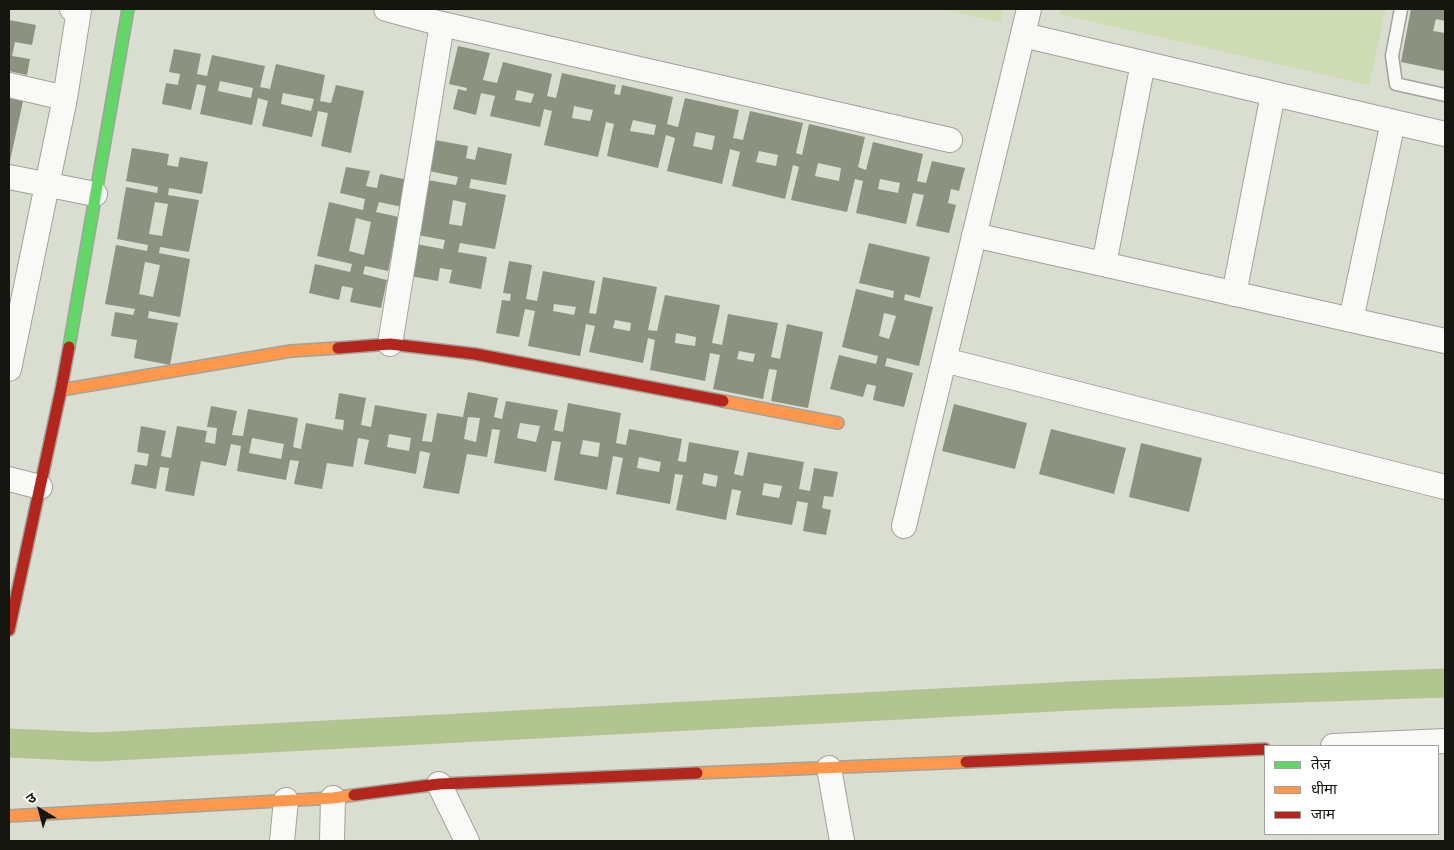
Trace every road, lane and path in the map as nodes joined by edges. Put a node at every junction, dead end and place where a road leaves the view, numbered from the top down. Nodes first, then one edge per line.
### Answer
1 (72, 9) edge
2 (128, 9) edge
3 (1029, 9) edge
4 (1401, 9) edge
5 (397, 10) edge
6 (442, 24) junction
7 (1023, 35) junction
8 (1143, 63) junction
9 (9, 85) edge
10 (1273, 94) junction
11 (1445, 95) edge
12 (65, 98) junction
13 (1393, 122) junction
14 (1445, 134) edge
15 (950, 140) dead end
16 (9, 177) edge
17 (47, 185) junction
18 (95, 194) junction
19 (974, 235) junction
20 (1104, 264) junction
21 (1234, 294) junction
22 (1351, 320) junction
23 (1445, 341) edge
24 (390, 344) junction
25 (944, 360) junction
26 (9, 369) edge
27 (61, 390) junction
28 (838, 423) dead end
29 (9, 479) edge
30 (40, 486) junction
31 (1445, 487) edge
32 (904, 526) dead end
33 (9, 630) edge
34 (1445, 741) edge
35 (1355, 745) edge
36 (1264, 749) edge
37 (829, 768) junction
38 (439, 784) junction
39 (333, 798) junction
40 (286, 800) junction
41 (9, 816) edge
42 (282, 841) edge
43 (332, 841) edge
44 (467, 841) edge
45 (842, 841) edge

1 - 12 street
2 - 18 street
3 - 7 street
4 - 11 lane
5 - 6 street
6 - 15 street
6 - 24 street
7 - 8 street
7 - 19 street
8 - 10 street
8 - 20 street
9 - 12 street
10 - 13 street
10 - 21 street
12 - 17 street
13 - 14 street
13 - 22 street
16 - 17 street
17 - 18 street
17 - 26 street
18 - 27 street
19 - 20 street
19 - 25 street
20 - 21 street
21 - 22 street
22 - 23 street
24 - 27 street
24 - 28 street
25 - 31 street
25 - 32 street
27 - 30 street
29 - 30 street
30 - 33 street
34 - 35 street
36 - 37 street
37 - 38 street
37 - 45 street
38 - 39 street
38 - 44 street
39 - 40 street
39 - 43 street
40 - 41 street
40 - 42 street

